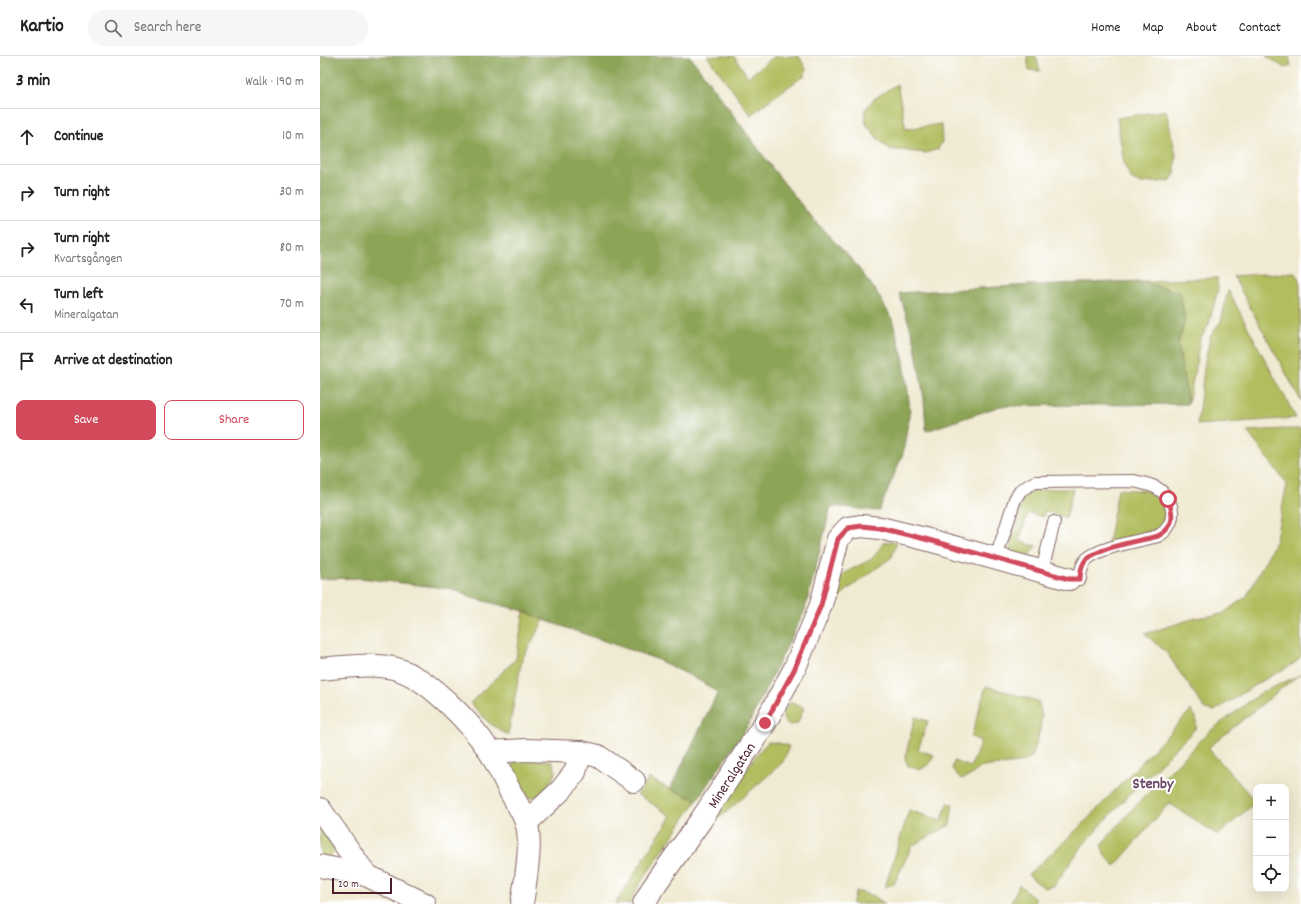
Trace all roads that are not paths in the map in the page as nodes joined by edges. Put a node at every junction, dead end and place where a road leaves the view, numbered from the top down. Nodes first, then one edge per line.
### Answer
1 (1054, 522) dead end
2 (996, 558) junction
3 (1042, 571) junction
4 (1069, 579) joint
5 (320, 669) edge
6 (490, 752) junction
7 (581, 752) junction
8 (634, 781) dead end
9 (320, 809) edge
10 (526, 823) junction
11 (320, 866) edge
12 (366, 875) junction
13 (425, 904) edge
14 (522, 904) edge
15 (644, 904) edge

1 - 3 lane
2 - 3 street
2 - 4 lane
2 - 15 street, Mineralgatan
3 - 4 street
5 - 6 street
6 - 7 street
6 - 10 street
7 - 8 street
7 - 10 street
9 - 12 street
10 - 14 street
11 - 12 street
12 - 13 street

